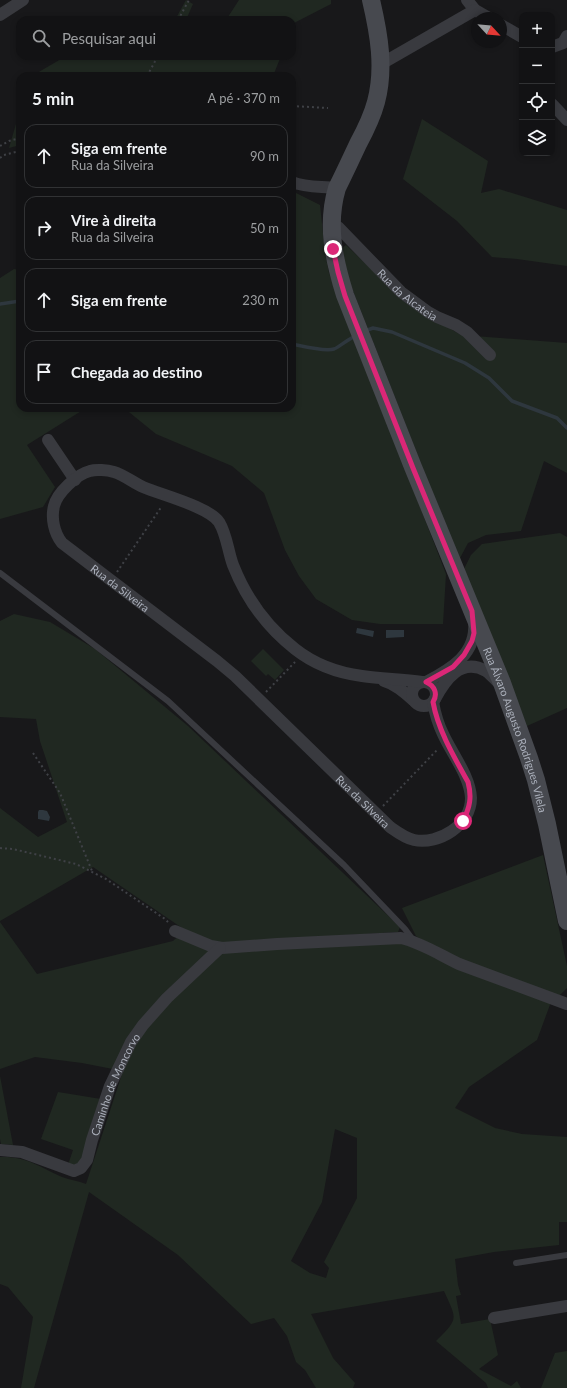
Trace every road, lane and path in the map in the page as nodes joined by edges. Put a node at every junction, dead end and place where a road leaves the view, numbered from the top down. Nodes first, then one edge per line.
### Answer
1 (23, 0) edge
2 (190, 0) edge
3 (372, 0) edge
4 (467, 0) edge
5 (475, 10) junction
6 (478, 12) edge
7 (0, 15) edge
8 (180, 16) edge
9 (507, 29) edge
10 (567, 36) edge
11 (519, 37) edge
12 (555, 47) edge
13 (156, 60) edge
14 (381, 64) junction
15 (149, 72) edge
16 (296, 106) edge
17 (555, 107) edge
18 (328, 108) dead end
19 (567, 120) edge
20 (16, 139) edge
21 (0, 146) edge
22 (16, 152) edge
23 (0, 158) edge
24 (296, 183) edge
25 (337, 188) junction
26 (332, 224) junction
27 (490, 355) dead end
28 (48, 440) dead end
29 (75, 480) junction
30 (169, 497) junction
31 (0, 572) edge
32 (111, 581) junction
33 (472, 611) junction
34 (488, 650) junction
35 (303, 654) junction
36 (464, 655) junction
37 (476, 668) junction
38 (375, 678) junction
39 (424, 682) junction
40 (504, 687) junction
41 (258, 700) junction
42 (434, 700) junction
43 (415, 702) junction
44 (445, 738) junction
45 (33, 753) dead end
46 (376, 813) junction
47 (0, 848) edge
48 (92, 872) junction
49 (567, 921) edge
50 (175, 931) joint
51 (414, 941) junction
52 (220, 948) junction
53 (567, 1004) edge
54 (0, 1150) edge
55 (567, 1255) edge
56 (516, 1263) dead end
57 (567, 1306) edge
58 (494, 1318) dead end

1 - 7 street
2 - 8 path
3 - 14 main road, Rua Álvaro Augusto Rodrigues Vilela
4 - 5 street
5 - 6 street
5 - 14 street
9 - 11 street
10 - 12 street
13 - 15 path
14 - 25 main road, Rua Álvaro Augusto Rodrigues Vilela
16 - 18 path
17 - 19 street
20 - 21 path
22 - 23 path
24 - 25 street
25 - 26 main road, Rua Álvaro Augusto Rodrigues Vilela
26 - 27 street, Rua da Alcateia
26 - 33 main road, Rua Álvaro Augusto Rodrigues Vilela
28 - 29 street
29 - 30 street, Rua da Silveira
29 - 32 street, Rua da Silveira
30 - 32 path
30 - 35 street, Rua da Silveira
31 - 51 lane
32 - 41 street, Rua da Silveira
33 - 34 main road, Rua Álvaro Augusto Rodrigues Vilela
33 - 36 street
34 - 36 street
34 - 37 street
34 - 40 main road, Rua Álvaro Augusto Rodrigues Vilela
35 - 38 street, Rua da Silveira
35 - 41 path
36 - 39 street
37 - 40 street
37 - 42 street
38 - 39 street, Rua da Silveira
38 - 43 street, Rua da Silveira
39 - 42 street, Rua da Silveira
39 - 43 street
40 - 49 main road, Rua Álvaro Augusto Rodrigues Vilela
41 - 46 street, Rua da Silveira
42 - 43 street
42 - 44 street, Rua da Silveira
43 - 44 street, Rua da Silveira
44 - 46 path
44 - 46 street, Rua da Silveira
45 - 48 path
47 - 48 path
48 - 50 path
50 - 52 street
51 - 52 street
51 - 53 street
52 - 54 street, Caminho de Moncorvo
55 - 56 lane
57 - 58 street

